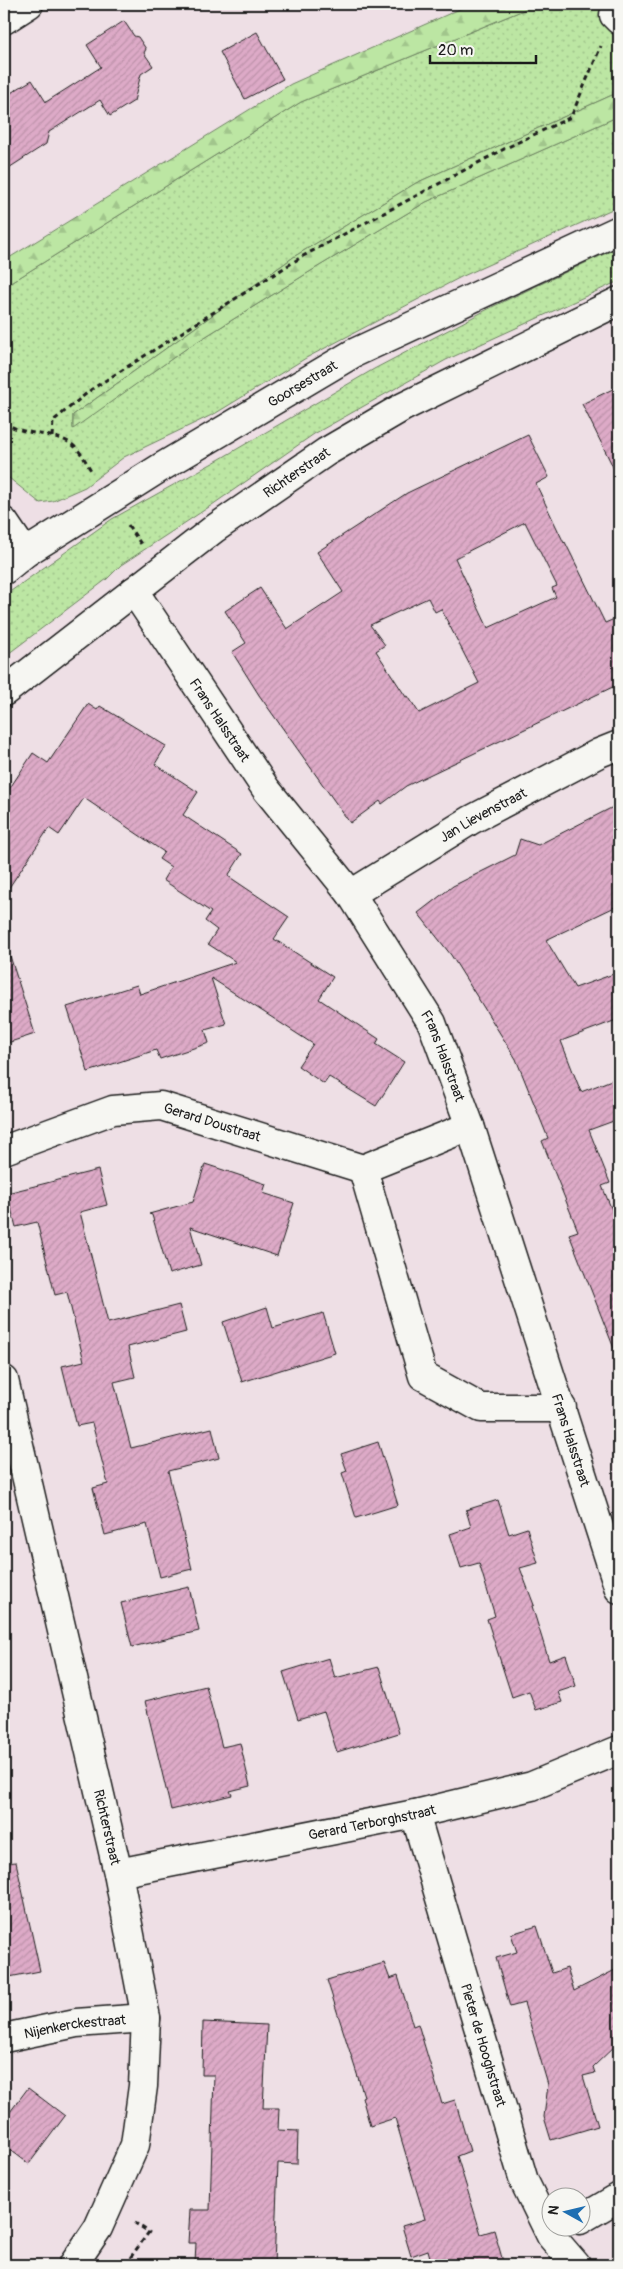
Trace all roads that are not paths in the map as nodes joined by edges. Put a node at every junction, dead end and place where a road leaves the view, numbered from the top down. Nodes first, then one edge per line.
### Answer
1 (29, 4) edge
2 (4, 20) edge
3 (619, 230) edge
4 (619, 301) edge
5 (4, 522) edge
6 (24, 552) junction
7 (4, 570) edge
8 (134, 591) junction
9 (4, 692) edge
10 (619, 746) edge
11 (350, 894) junction
12 (470, 1126) junction
13 (4, 1150) edge
14 (363, 1169) junction
15 (4, 1380) edge
16 (562, 1408) junction
17 (10, 1427) edge
18 (619, 1589) edge
19 (619, 1750) edge
20 (415, 1814) junction
21 (118, 1873) junction
22 (146, 2018) junction
23 (4, 2038) edge
24 (619, 2197) edge
25 (540, 2203) edge
26 (590, 2214) edge
27 (562, 2236) edge
28 (73, 2265) edge
29 (576, 2265) edge

1 - 2 street
3 - 6 street, Goorsestraat
4 - 8 street, Richterstraat
5 - 6 street
6 - 7 street, Goorsestraat
8 - 9 street, Richterstraat
8 - 11 street, Frans Halsstraat
10 - 11 street, Jan Lievenstraat
11 - 12 street, Frans Halsstraat
12 - 14 street
12 - 16 street, Frans Halsstraat
13 - 14 street, Gerard Doustraat
14 - 16 street
15 - 17 street, Richterstraat
16 - 18 street, Frans Halsstraat
17 - 21 street, Richterstraat
19 - 20 street, Gerard Terborghstraat
20 - 21 street, Gerard Terborghstraat
20 - 25 street, Pieter de Hooghstraat
21 - 22 street, Richterstraat
22 - 23 street, Nijenkerckestraat
22 - 28 street, Richterstraat
24 - 26 street
27 - 29 street, Pieter de Hooghstraat

